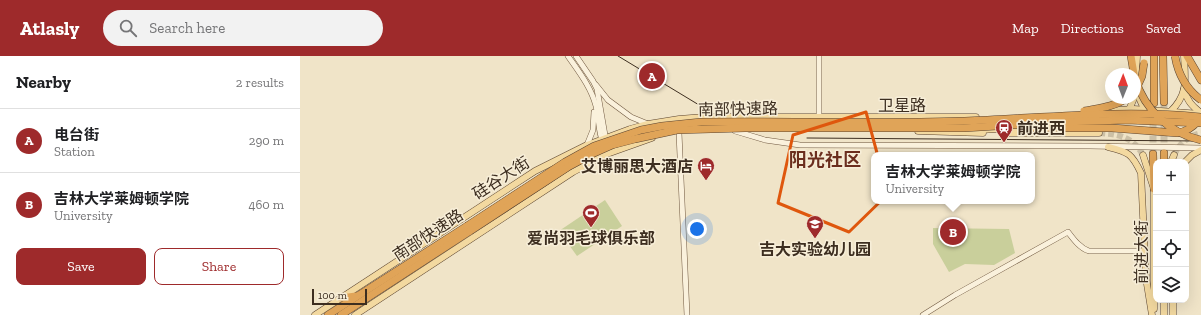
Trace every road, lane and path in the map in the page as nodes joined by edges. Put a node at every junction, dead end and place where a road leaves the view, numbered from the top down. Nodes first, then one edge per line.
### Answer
1 (568, 56) edge
2 (576, 56) edge
3 (819, 56) edge
4 (1131, 56) edge
5 (1136, 56) edge
6 (1145, 56) edge
7 (1154, 56) edge
8 (1163, 56) edge
9 (1175, 56) edge
10 (1185, 56) edge
11 (1133, 68) edge
12 (1136, 68) edge
13 (1141, 77) edge
14 (1201, 80) edge
15 (595, 84) junction
16 (1184, 88) junction
17 (592, 95) junction
18 (1141, 95) edge
19 (1201, 100) edge
20 (1141, 101) edge
21 (1164, 102) tunnel mouth
22 (1154, 103) dead end
23 (1117, 104) edge
24 (1132, 104) edge
25 (1129, 110) junction
26 (1144, 110) junction
27 (1171, 111) junction
28 (1201, 115) edge
29 (1058, 116) junction
30 (819, 118) junction
31 (1154, 123) junction
32 (648, 124) junction
33 (1201, 124) edge
34 (964, 128) junction
35 (735, 131) junction
36 (819, 131) junction
37 (917, 131) junction
38 (679, 133) junction
39 (1099, 133) tunnel mouth
40 (604, 138) junction
41 (1201, 140) edge
42 (587, 144) junction
43 (1108, 147) junction
44 (1201, 149) edge
45 (1164, 153) tunnel mouth
46 (607, 154) junction
47 (1154, 154) tunnel mouth
48 (1143, 155) tunnel mouth
49 (1174, 155) tunnel mouth
50 (1154, 159) edge
51 (1164, 159) edge
52 (1172, 159) edge
53 (1188, 159) edge
54 (1153, 186) edge
55 (1154, 195) edge
56 (469, 229) junction
57 (1144, 251) junction
58 (359, 296) junction
59 (341, 298) junction
60 (1164, 303) edge
61 (1173, 303) edge
62 (315, 315) edge
63 (328, 315) edge
64 (341, 315) edge
65 (355, 315) edge
66 (687, 315) edge
67 (923, 315) edge
68 (1153, 315) edge
69 (1164, 315) edge
70 (1173, 315) edge

1 - 17 main road
2 - 15 main road
3 - 30 main road
4 - 11 highway
5 - 12 main road
6 - 13 highway, bridge
7 - 22 highway
8 - 21 highway
9 - 19 highway, bridge
10 - 14 highway
10 - 16 main road
15 - 32 main road
15 - 40 main road
16 - 27 main road
16 - 28 main road
17 - 40 main road
17 - 42 main road
18 - 41 highway, bridge
20 - 26 main road
23 - 29 highway, bridge
24 - 25 main road
25 - 26 main road, 卫星路
25 - 30 main road, 卫星路
26 - 27 main road, 卫星路
26 - 31 main road
27 - 28 main road, 卫星路
27 - 31 main road
28 - 29 highway, 南部快速路, bridge
28 - 34 highway, bridge
29 - 56 highway, 南部快速路, bridge
30 - 32 main road, 卫星路
30 - 36 main road
31 - 33 main road, 卫星路
31 - 37 main road, 卫星路
32 - 40 main road, 卫星路
33 - 34 highway, 南部快速路, bridge
34 - 56 highway, 南部快速路, bridge
35 - 36 main road, 卫星路
35 - 38 main road, 卫星路
35 - 43 main road, 卫星路
36 - 37 main road, 卫星路
37 - 39 main road
38 - 46 main road, 卫星路
38 - 66 main road
40 - 42 main road, 硅谷大街
40 - 46 main road
42 - 59 main road, 硅谷大街
43 - 44 main road, 卫星路
43 - 57 main road
44 - 53 main road
45 - 51 highway
46 - 65 main road, 硅谷大街
47 - 50 highway
48 - 54 main road, 前进大街
49 - 52 main road
55 - 68 main road, 前进大街
56 - 58 highway, 南部快速路
56 - 64 highway, 南部快速路
57 - 67 main road
57 - 68 main road
58 - 59 highway
58 - 63 highway, 南部快速路
59 - 62 main road, 硅谷大街
60 - 69 main road, 前进大街
61 - 70 main road

